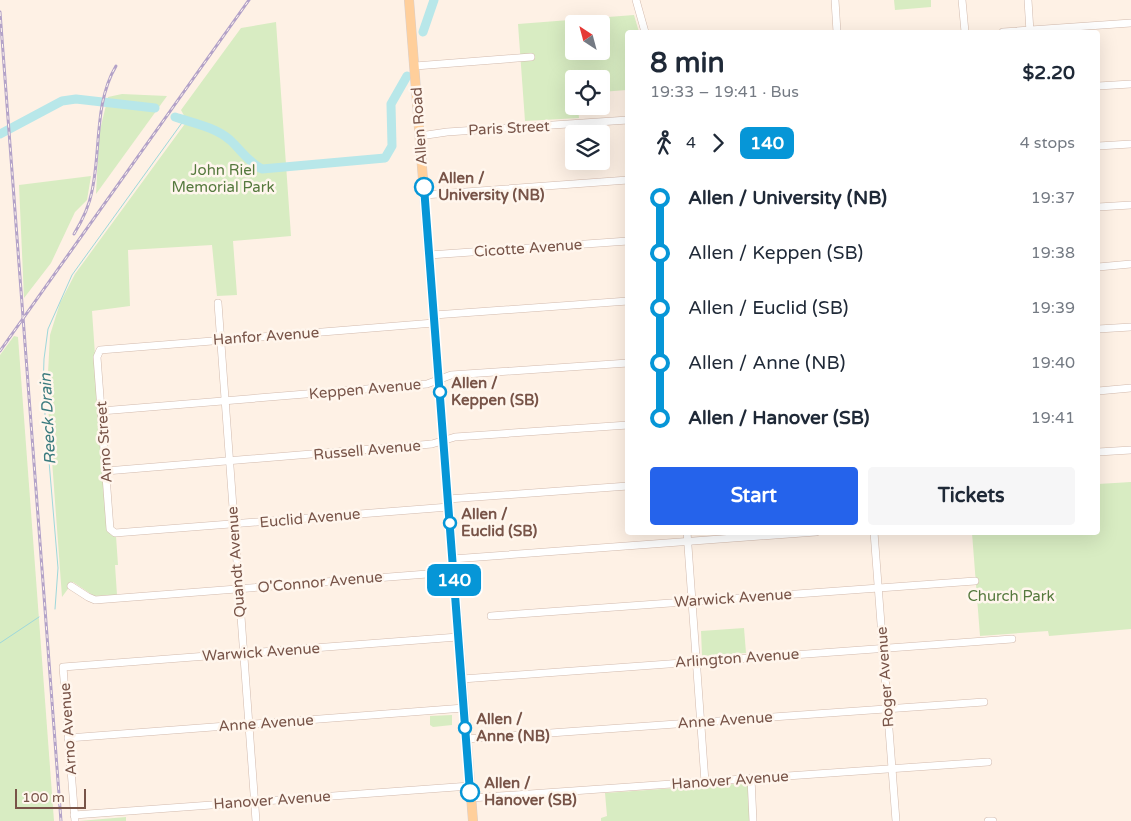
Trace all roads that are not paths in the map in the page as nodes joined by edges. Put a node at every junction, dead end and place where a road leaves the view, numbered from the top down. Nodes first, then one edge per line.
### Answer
1 (410, 0) edge
2 (636, 0) edge
3 (835, 0) edge
4 (962, 0) edge
5 (1028, 0) edge
6 (1131, 23) edge
7 (644, 30) edge
8 (837, 30) edge
9 (964, 30) edge
10 (1030, 30) edge
11 (1052, 30) edge
12 (531, 57) dead end
13 (415, 66) junction
14 (1131, 84) edge
15 (1100, 86) edge
16 (625, 120) edge
17 (420, 136) junction
18 (1131, 144) edge
19 (1100, 146) edge
20 (625, 180) edge
21 (424, 195) junction
22 (1131, 205) edge
23 (1100, 207) edge
24 (625, 241) edge
25 (429, 255) junction
26 (1131, 264) edge
27 (1100, 267) edge
28 (625, 301) edge
29 (218, 303) dead end
30 (434, 319) junction
31 (1131, 327) edge
32 (1100, 329) edge
33 (220, 340) junction
34 (99, 352) joint
35 (625, 363) edge
36 (439, 379) junction
37 (1131, 388) edge
38 (1100, 390) edge
39 (224, 401) junction
40 (101, 411) junction
41 (625, 425) edge
42 (443, 440) junction
43 (1131, 450) edge
44 (1100, 452) edge
45 (229, 461) junction
46 (106, 471) junction
47 (625, 486) edge
48 (448, 503) junction
49 (234, 524) junction
50 (112, 532) joint
51 (687, 535) edge
52 (778, 535) edge
53 (874, 535) edge
54 (688, 542) junction
55 (452, 559) junction
56 (453, 572) junction
57 (975, 581) dead end
58 (71, 586) dead end
59 (238, 588) junction
60 (878, 588) junction
61 (692, 601) junction
62 (491, 616) dead end
63 (458, 637) junction
64 (1012, 639) dead end
65 (883, 648) junction
66 (243, 654) junction
67 (697, 661) junction
68 (63, 667) joint
69 (462, 679) junction
70 (984, 702) dead end
71 (464, 708) junction
72 (888, 708) junction
73 (701, 721) junction
74 (248, 725) junction
75 (68, 738) junction
76 (466, 739) junction
77 (988, 762) dead end
78 (892, 769) junction
79 (751, 778) junction
80 (706, 782) junction
81 (470, 786) junction
82 (471, 798) junction
83 (254, 802) junction
84 (74, 818) edge
85 (256, 821) edge
86 (473, 821) edge
87 (753, 821) edge
88 (896, 821) edge
89 (988, 821) edge
90 (993, 821) edge

1 - 13 main road, Allen Road
2 - 7 street
3 - 8 street
4 - 9 street
5 - 10 street
6 - 11 street
12 - 13 street
13 - 17 main road, Allen Road
14 - 15 street
16 - 17 street, Paris Street
17 - 21 main road, Allen Road
18 - 19 street
20 - 21 street
21 - 25 main road, Allen Road
22 - 23 street
24 - 25 street, Cicotte Avenue
25 - 30 main road, Allen Road
26 - 27 street
28 - 30 street, Hanfor Avenue
29 - 33 street, Quandt Avenue
30 - 33 street, Hanfor Avenue
30 - 36 main road, Allen Road
31 - 32 street
33 - 34 street, Hanfor Avenue
33 - 39 street, Quandt Avenue
34 - 40 street, Arno Street
35 - 36 street, Keppen Avenue
36 - 39 street, Keppen Avenue
36 - 42 main road, Allen Road
37 - 38 street
39 - 40 street, Keppen Avenue
39 - 45 street, Quandt Avenue
40 - 46 street, Arno Street
41 - 42 street, Russell Avenue
42 - 45 street, Russell Avenue
42 - 48 main road, Allen Road
43 - 44 street
45 - 46 street, Russell Avenue
45 - 49 street, Quandt Avenue
46 - 50 street, Arno Street
47 - 48 street, Euclid Avenue
48 - 49 street, Euclid Avenue
48 - 55 main road, Allen Road
49 - 50 street, Euclid Avenue
49 - 59 street, Quandt Avenue
51 - 54 street
52 - 54 street
53 - 60 street, Roger Avenue
54 - 55 street
54 - 61 street
55 - 56 main road, Allen Road
56 - 59 street, O'Connor Avenue
56 - 63 main road, Allen Road
57 - 60 street, Warwick Avenue
58 - 59 street, O'Connor Avenue
59 - 66 street, Quandt Avenue
60 - 61 street, Warwick Avenue
60 - 65 street, Roger Avenue
61 - 62 street, Warwick Avenue
61 - 67 street
63 - 66 street, Warwick Avenue
63 - 69 main road, Allen Road
64 - 65 street, Arlington Avenue
65 - 67 street, Arlington Avenue
65 - 72 street, Roger Avenue
66 - 68 street, Warwick Avenue
66 - 74 street, Quandt Avenue
67 - 69 street, Arlington Avenue
67 - 73 street
68 - 75 street, Arno Avenue
69 - 71 main road, Allen Road
70 - 72 street, Anne Avenue
71 - 74 street, Anne Avenue
71 - 76 main road, Allen Road
72 - 73 street, Anne Avenue
72 - 78 street, Roger Avenue
73 - 76 street, Anne Avenue
73 - 80 street
74 - 75 street, Anne Avenue
74 - 83 street, Quandt Avenue
75 - 84 street, Arno Avenue
76 - 81 main road, Allen Road
77 - 78 street, Hanover Avenue
78 - 79 street, Hanover Avenue
78 - 88 street, Roger Avenue
79 - 80 street, Hanover Avenue
79 - 87 street
80 - 82 street, Hanover Avenue
81 - 82 main road, Allen Road
81 - 83 street, Hanover Avenue
82 - 86 main road, Allen Road
83 - 84 street, Hanover Avenue
83 - 85 street, Quandt Avenue
89 - 90 street

